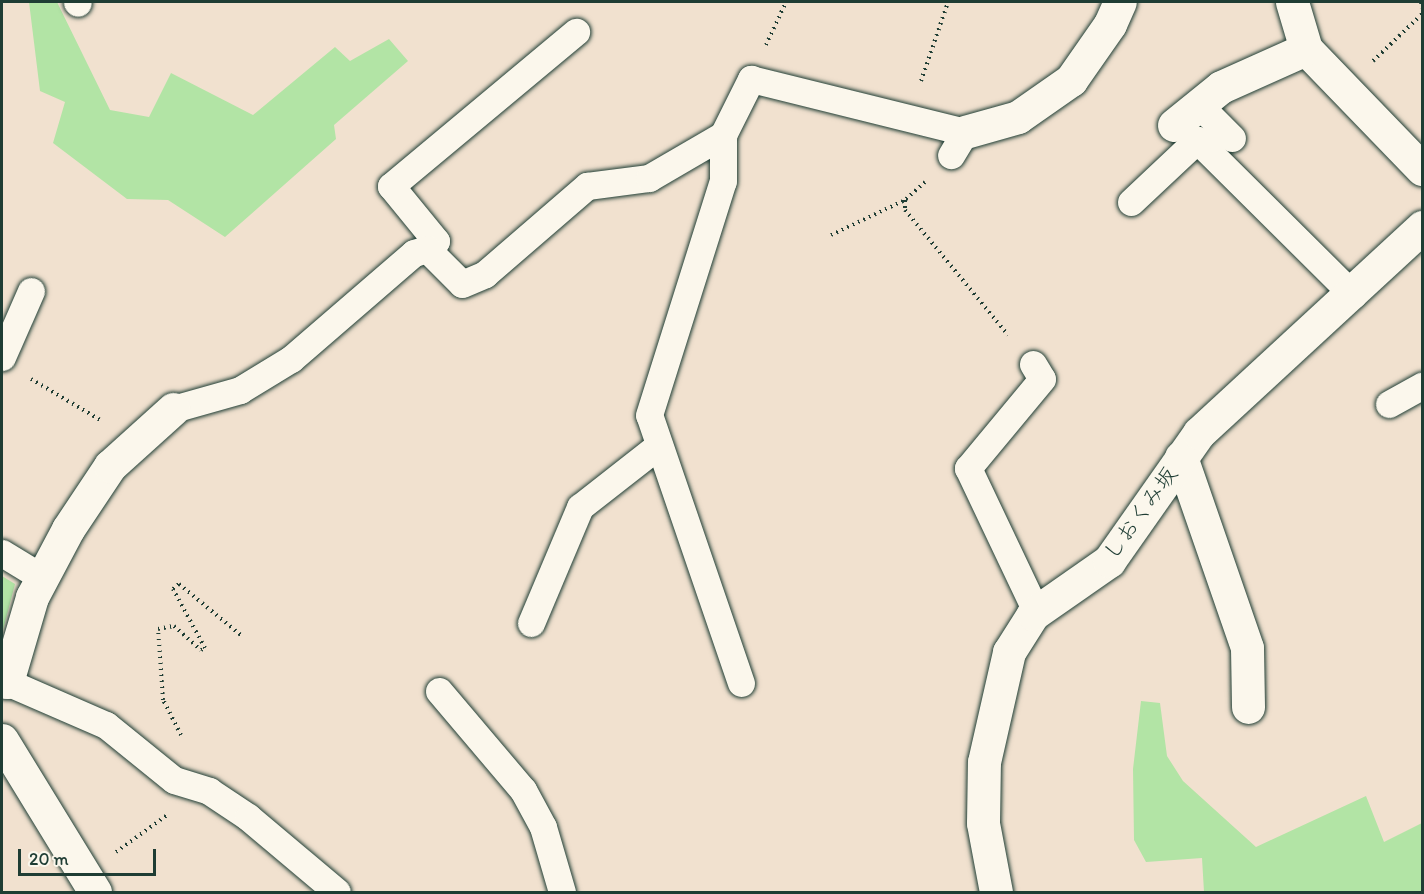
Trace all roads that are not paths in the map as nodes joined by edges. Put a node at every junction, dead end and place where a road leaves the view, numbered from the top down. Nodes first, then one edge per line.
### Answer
1 (1119, 2) edge
2 (1292, 2) edge
3 (576, 32) dead end
4 (1306, 49) junction
5 (1198, 104) junction
6 (1174, 125) dead end
7 (723, 135) junction
8 (1232, 138) dead end
9 (958, 144) joint
10 (1422, 170) edge
11 (1131, 202) dead end
12 (1422, 227) edge
13 (428, 249) junction
14 (31, 291) dead end
15 (1353, 295) junction
16 (1033, 364) dead end
17 (11, 365) edge
18 (1422, 386) edge
19 (1389, 404) dead end
20 (173, 409) joint
21 (659, 445) junction
22 (1181, 457) junction
23 (2, 553) edge
24 (43, 578) junction
25 (1036, 611) junction
26 (531, 623) dead end
27 (4, 681) edge
28 (741, 683) dead end
29 (439, 691) dead end
30 (1248, 707) dead end
31 (2, 740) edge
32 (89, 883) edge
33 (337, 892) edge
34 (562, 892) edge
35 (996, 892) edge

1 - 9 street
2 - 4 street
3 - 13 lane
4 - 5 street
4 - 10 street
5 - 6 street
5 - 8 lane
7 - 9 lane
7 - 13 lane
7 - 21 lane
11 - 15 lane
12 - 15 street, しおくみ坂
13 - 20 lane
14 - 17 lane
15 - 22 street, しおくみ坂
16 - 25 lane
18 - 19 lane
20 - 24 street
21 - 26 lane
21 - 28 lane
22 - 25 street, しおくみ坂
22 - 30 street
23 - 24 lane
24 - 27 street
25 - 35 street, しおくみ坂
27 - 33 lane
29 - 34 lane
31 - 32 street

